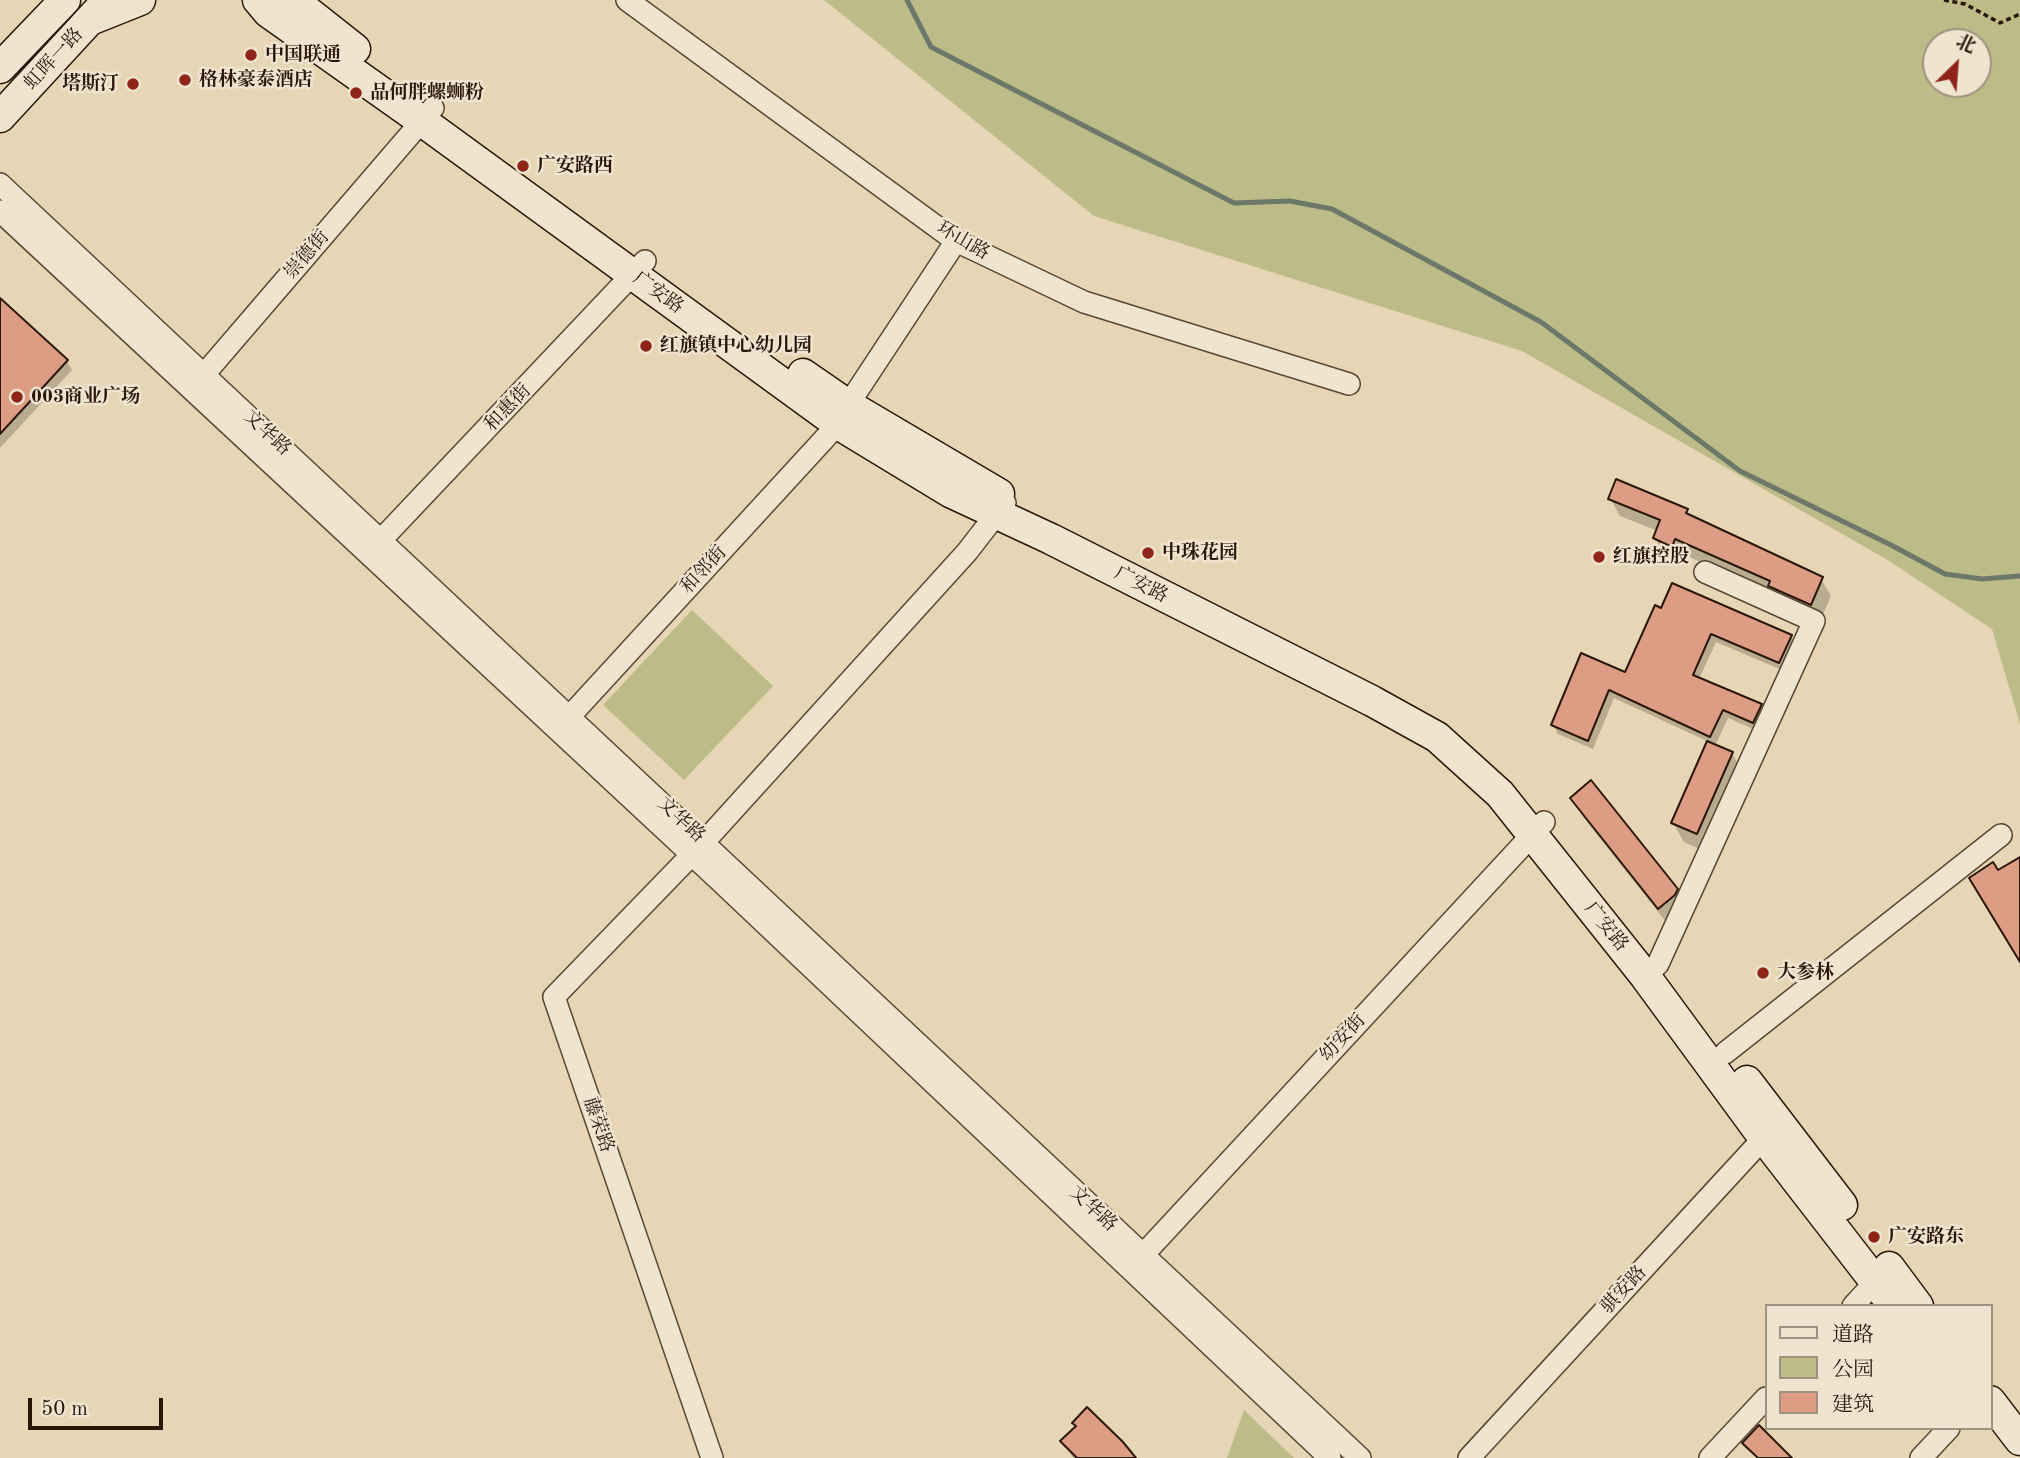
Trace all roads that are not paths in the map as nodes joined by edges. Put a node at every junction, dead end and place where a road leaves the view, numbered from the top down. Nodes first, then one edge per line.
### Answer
1 (65, 0) edge
2 (140, 0) edge
3 (238, 0) edge
4 (627, 0) edge
5 (273, 4) edge
6 (99, 10) edge
7 (0, 68) edge
8 (427, 114) junction
9 (0, 117) edge
10 (0, 184) edge
11 (0, 211) edge
12 (956, 241) junction
13 (640, 268) junction
14 (198, 382) junction
15 (1349, 384) dead end
16 (843, 415) junction
17 (1003, 506) junction
18 (381, 540) junction
19 (1706, 572) dead end
20 (570, 716) junction
21 (1538, 828) junction
22 (2001, 835) dead end
23 (698, 848) junction
24 (1652, 970) junction
25 (1726, 1053) junction
26 (1771, 1130) junction
27 (1114, 1254) junction
28 (1142, 1256) junction
29 (1883, 1276) junction
30 (1855, 1304) edge
31 (1893, 1304) edge
32 (1916, 1304) edge
33 (1764, 1400) edge
34 (1992, 1404) edge
35 (1947, 1430) edge
36 (1990, 1430) edge
37 (2020, 1440) edge
38 (712, 1458) edge
39 (1330, 1458) edge
40 (1360, 1458) edge
41 (1469, 1458) edge
42 (1710, 1458) edge
43 (1921, 1458) edge
44 (2011, 1458) edge

1 - 7 street, 虹晖一路
2 - 6 street
3 - 5 street, 广安路
4 - 12 street, 环山路
5 - 8 street, 广安路
6 - 9 street, 虹晖一路
8 - 13 street, 广安路
8 - 14 street, 崇德街
10 - 14 street, 文华路
11 - 14 street, 文华路
12 - 15 street, 环山路
12 - 16 street, 和邻街
13 - 16 street, 广安路
13 - 18 street, 和惠街
14 - 18 street, 文华路
14 - 23 street, 文华路
16 - 17 street, 广安路
16 - 20 street, 和邻街
17 - 21 street, 广安路
17 - 23 street
18 - 20 street, 文华路
19 - 24 street
20 - 23 street, 文华路
21 - 24 street, 广安路
21 - 28 street, 幼安街
22 - 25 street
23 - 27 street, 文华路
23 - 28 street, 文华路
23 - 38 street, 藤荣路
24 - 25 street, 广安路
24 - 26 street, 广安路
25 - 26 street, 广安路
26 - 29 street, 广安路
26 - 41 street, 骐安路
27 - 28 street
27 - 39 street, 文华路
28 - 40 street, 文华路
29 - 30 street
29 - 31 street, 广安路
29 - 32 street, 广安路
33 - 42 street
34 - 37 street
35 - 43 street
36 - 44 street

